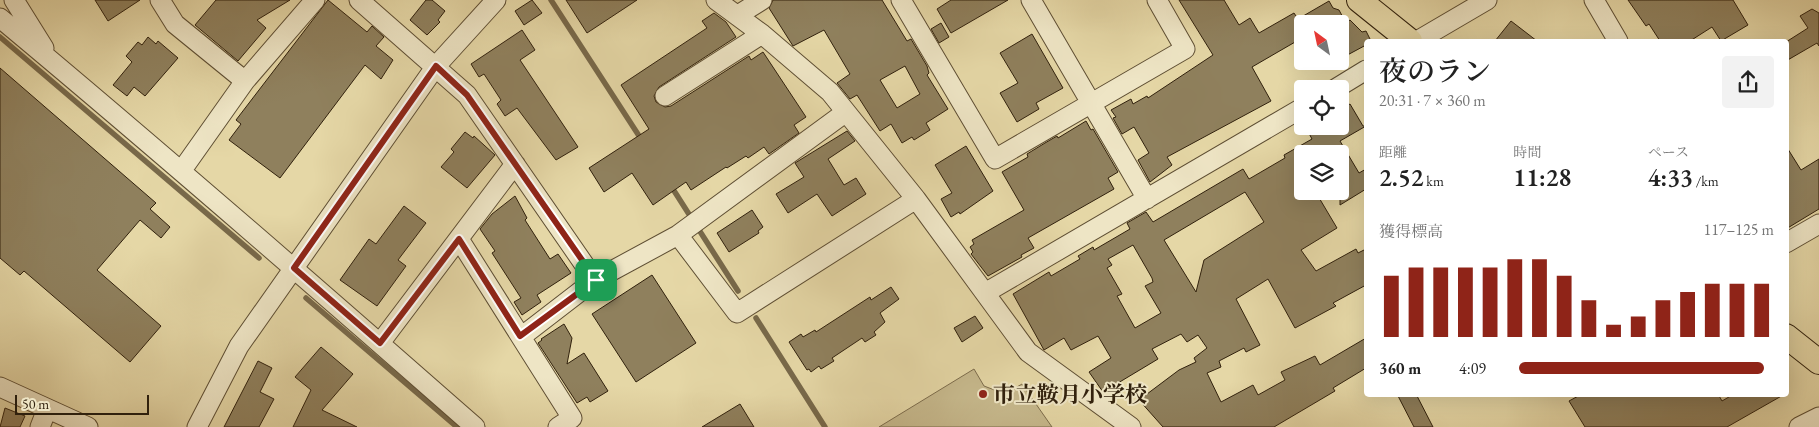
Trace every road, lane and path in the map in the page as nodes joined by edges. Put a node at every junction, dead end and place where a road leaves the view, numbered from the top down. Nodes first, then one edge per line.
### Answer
1 (14, 0) edge
2 (160, 0) edge
3 (315, 0) edge
4 (359, 0) edge
5 (496, 0) edge
6 (716, 0) edge
7 (762, 0) edge
8 (901, 0) edge
9 (1031, 0) edge
10 (1156, 0) edge
11 (1360, 0) edge
12 (1487, 0) edge
13 (1594, 0) edge
14 (738, 15) junction
15 (0, 18) edge
16 (762, 34) junction
17 (1408, 39) edge
18 (1420, 39) edge
19 (1617, 39) edge
20 (54, 63) junction
21 (436, 66) junction
22 (1364, 71) edge
23 (1349, 80) edge
24 (245, 81) junction
25 (665, 96) dead end
26 (1092, 104) junction
27 (846, 112) junction
28 (1294, 113) edge
29 (515, 164) junction
30 (182, 170) junction
31 (916, 199) junction
32 (1147, 199) junction
33 (1819, 224) edge
34 (689, 227) junction
35 (459, 239) junction
36 (1789, 241) edge
37 (294, 268) junction
38 (596, 280) junction
39 (985, 293) junction
40 (520, 336) junction
41 (1789, 338) edge
42 (380, 343) junction
43 (1819, 362) edge
44 (0, 387) edge
45 (48, 409) junction
46 (1819, 417) edge
47 (40, 427) edge
48 (88, 427) edge
49 (197, 427) edge
50 (475, 427) edge
51 (558, 427) edge
52 (1131, 427) edge
53 (1800, 427) edge

1 - 20 street
2 - 24 street
3 - 24 street
4 - 21 street
5 - 21 street
6 - 14 street
7 - 14 street
8 - 26 street
9 - 26 street
10 - 26 street
11 - 17 main road
12 - 18 street
13 - 19 street
14 - 16 street
15 - 20 street
16 - 25 street
16 - 27 street
20 - 30 street
21 - 29 street
21 - 37 street
22 - 23 street
24 - 30 street
26 - 32 street
27 - 31 street
27 - 34 street
28 - 32 street
29 - 35 street
29 - 38 street
30 - 37 street
31 - 34 street
31 - 39 street
32 - 39 street
33 - 36 street
34 - 38 street
35 - 40 street
35 - 42 street
37 - 42 street
37 - 49 street
38 - 40 street
39 - 52 street
40 - 51 street
41 - 43 main road
42 - 50 street
44 - 45 street
45 - 47 street
45 - 48 street
46 - 53 street

